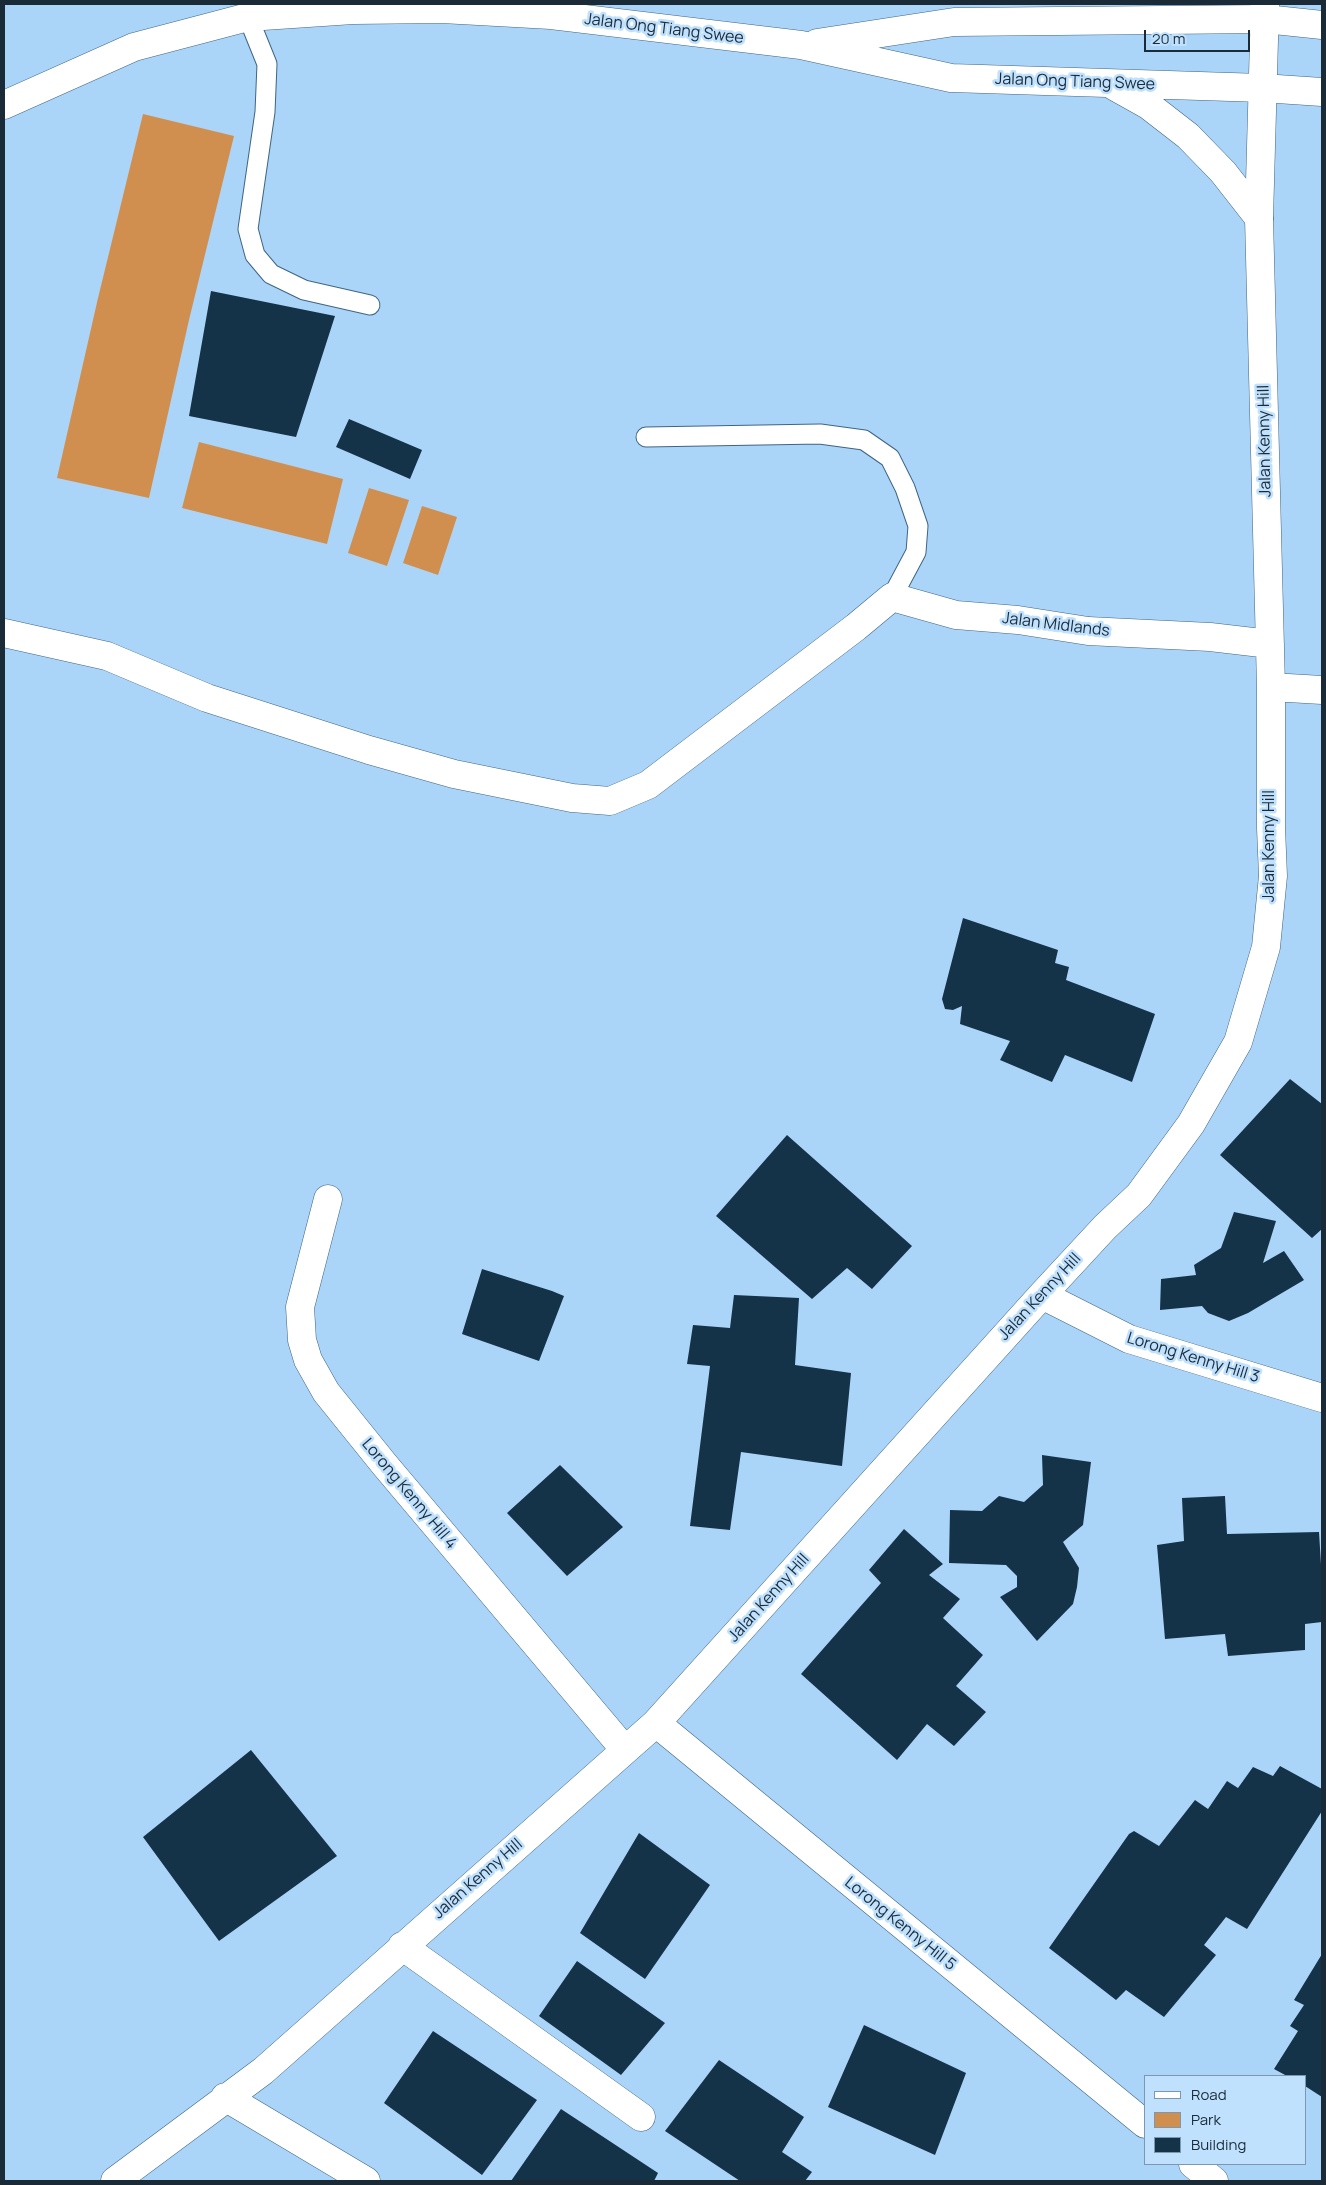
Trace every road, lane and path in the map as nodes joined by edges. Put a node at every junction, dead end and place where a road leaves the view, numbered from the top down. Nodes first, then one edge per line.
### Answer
1 (1084, 4) edge
2 (1265, 11) edge
3 (248, 17) junction
4 (954, 22) junction
5 (1322, 24) edge
6 (801, 45) junction
7 (1109, 83) junction
8 (1262, 88) junction
9 (1322, 92) edge
10 (4, 105) edge
11 (1259, 218) junction
12 (370, 305) dead end
13 (646, 437) dead end
14 (892, 597) junction
15 (4, 633) edge
16 (1270, 644) junction
17 (1271, 686) junction
18 (1322, 690) edge
19 (328, 1199) dead end
20 (1042, 1295) junction
21 (1322, 1398) edge
22 (656, 1723) junction
23 (625, 1750) junction
24 (402, 1946) junction
25 (225, 2098) junction
26 (641, 2117) dead end
27 (1144, 2123) edge
28 (1194, 2165) edge
29 (115, 2181) edge
30 (366, 2181) edge
31 (1214, 2181) edge

1 - 4 street
2 - 4 street, Jalan Ong Tiang Swee
2 - 5 street, Jalan Ong Tiang Swee
2 - 8 street, Jalan Kenny Hill
3 - 6 street, Jalan Ong Tiang Swee
3 - 10 street, Jalan Ong Tiang Swee
3 - 12 lane
4 - 6 street, Jalan Ong Tiang Swee
6 - 7 street, Jalan Ong Tiang Swee
7 - 8 street, Jalan Ong Tiang Swee
7 - 11 street
8 - 9 street, Jalan Ong Tiang Swee
8 - 11 street, Jalan Kenny Hill
11 - 16 street, Jalan Kenny Hill
13 - 14 lane
14 - 15 street
14 - 16 street, Jalan Midlands
16 - 17 street, Jalan Kenny Hill
17 - 18 street
17 - 20 street, Jalan Kenny Hill
19 - 23 street, Lorong Kenny Hill 4
20 - 21 street, Lorong Kenny Hill 3
20 - 22 street, Jalan Kenny Hill
22 - 23 street, Jalan Kenny Hill
22 - 27 street, Lorong Kenny Hill 5
23 - 24 street, Jalan Kenny Hill
24 - 25 street, Jalan Kenny Hill
24 - 26 street
25 - 29 street, Jalan Kenny Hill
25 - 30 street
28 - 31 street

